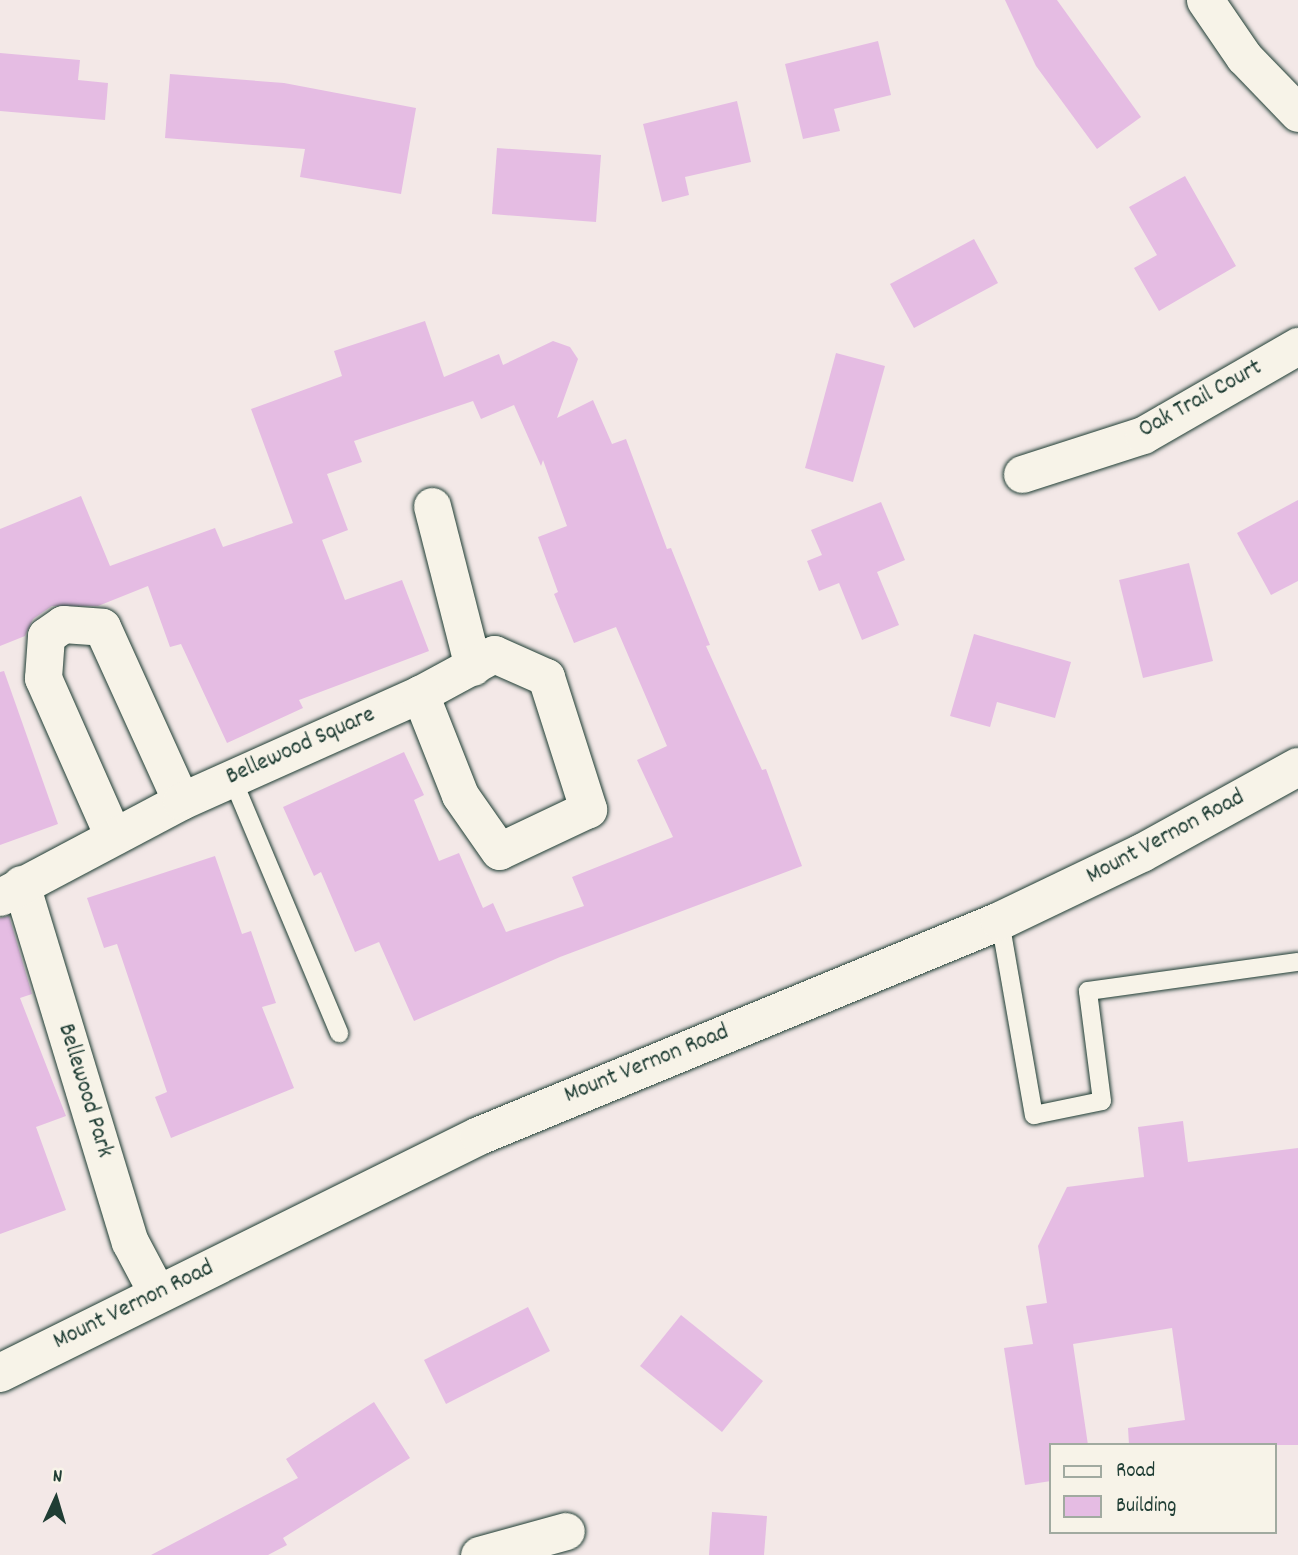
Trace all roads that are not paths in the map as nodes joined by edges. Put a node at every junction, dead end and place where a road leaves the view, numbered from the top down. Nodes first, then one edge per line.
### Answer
1 (1205, 0) edge
2 (1298, 113) edge
3 (1298, 346) edge
4 (1022, 474) dead end
5 (432, 506) dead end
6 (473, 667) junction
7 (420, 694) junction
8 (1298, 767) edge
9 (232, 778) junction
10 (181, 801) junction
11 (113, 836) junction
12 (10, 891) edge
13 (1000, 921) junction
14 (1298, 962) edge
15 (339, 1033) dead end
16 (158, 1293) junction
17 (0, 1373) edge
18 (566, 1531) dead end
19 (479, 1555) edge

1 - 2 street
3 - 4 street, Oak Trail Court
5 - 6 street
6 - 7 street, Bellewood Square
6 - 7 street, Bellewood Square
7 - 9 street, Bellewood Square
8 - 13 street, Mount Vernon Road
9 - 10 street, Bellewood Square
9 - 15 lane
10 - 11 street, Bellewood Square
10 - 11 street
11 - 12 street, Bellewood Square
12 - 16 street, Bellewood Park
13 - 14 lane
13 - 16 street, Mount Vernon Road
16 - 17 street, Mount Vernon Road
18 - 19 street

